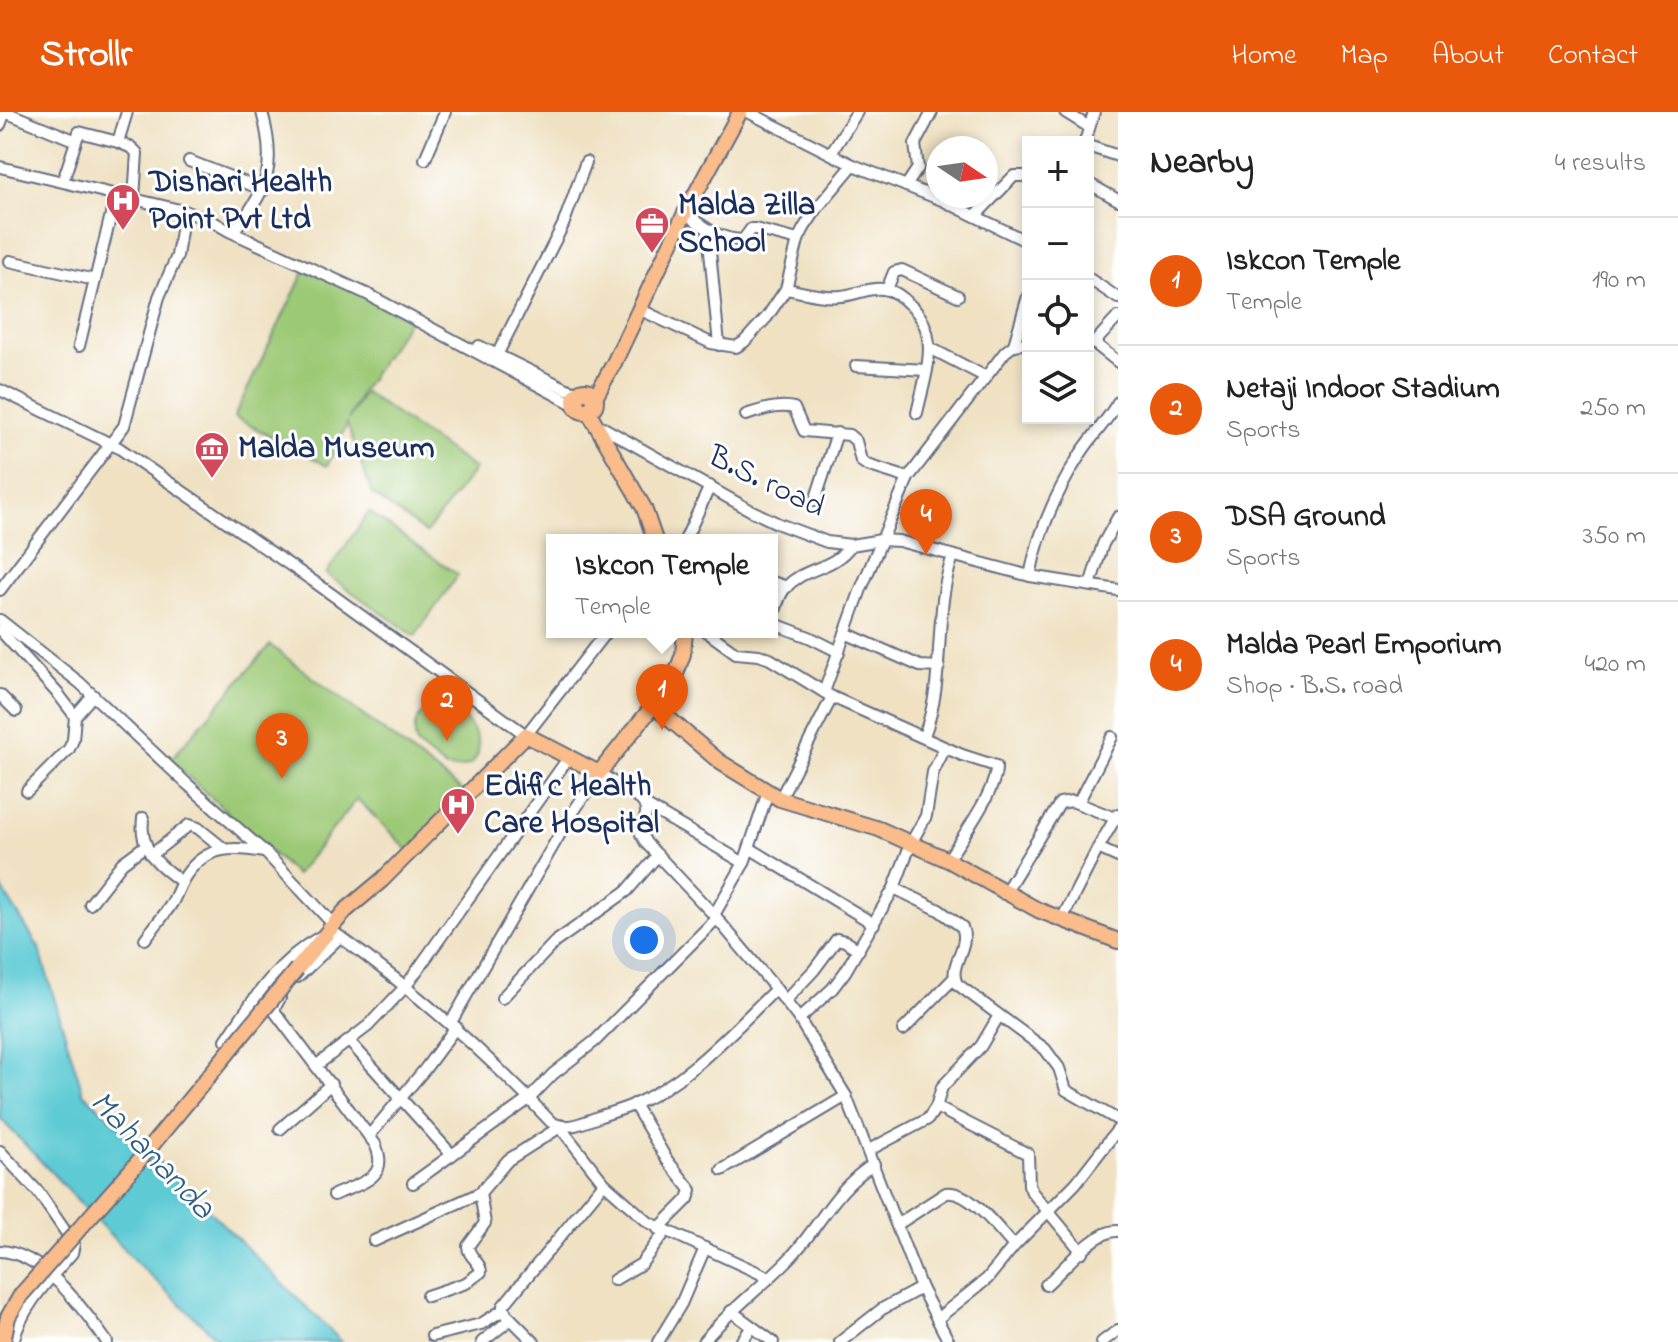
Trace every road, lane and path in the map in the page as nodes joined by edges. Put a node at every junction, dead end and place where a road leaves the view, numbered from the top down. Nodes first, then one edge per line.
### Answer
1 (5, 112) edge
2 (127, 112) edge
3 (262, 112) edge
4 (445, 112) edge
5 (740, 112) edge
6 (748, 112) edge
7 (857, 112) edge
8 (932, 112) edge
9 (1065, 112) edge
10 (1094, 112) edge
11 (0, 125) edge
12 (1089, 127) junction
13 (1087, 136) edge
14 (74, 140) junction
15 (118, 142) junction
16 (1094, 147) edge
17 (831, 153) junction
18 (1118, 156) edge
19 (425, 159) dead end
20 (189, 161) dead end
21 (586, 162) dead end
22 (853, 165) junction
23 (0, 167) edge
24 (1022, 176) edge
25 (63, 181) junction
26 (906, 186) junction
27 (1094, 186) edge
28 (264, 190) junction
29 (116, 194) junction
30 (134, 198) junction
31 (1118, 200) edge
32 (184, 211) junction
33 (685, 213) junction
34 (975, 216) junction
35 (230, 229) junction
36 (708, 230) junction
37 (1022, 239) edge
38 (798, 240) junction
39 (10, 261) dead end
40 (95, 280) junction
41 (1091, 280) edge
42 (786, 289) junction
43 (887, 289) junction
44 (958, 296) dead end
45 (1118, 298) edge
46 (639, 309) junction
47 (1118, 316) edge
48 (1022, 317) edge
49 (1094, 341) edge
50 (1022, 344) edge
51 (719, 345) junction
52 (1014, 345) junction
53 (79, 346) dead end
54 (1094, 346) edge
55 (930, 348) junction
56 (497, 355) junction
57 (1118, 362) edge
58 (856, 366) dead end
59 (926, 370) junction
60 (986, 377) junction
61 (0, 390) edge
62 (587, 407) junction
63 (1117, 407) edge
64 (917, 413) dead end
65 (746, 415) dead end
66 (837, 433) junction
67 (110, 444) junction
68 (908, 478) junction
69 (710, 486) junction
70 (815, 501) dead end
71 (1118, 517) edge
72 (652, 533) edge
73 (688, 534) edge
74 (881, 540) junction
75 (851, 545) junction
76 (953, 556) junction
77 (1030, 576) junction
78 (778, 584) edge
79 (1090, 585) junction
80 (787, 587) junction
81 (0, 590) edge
82 (1118, 590) edge
83 (778, 603) edge
84 (0, 620) edge
85 (778, 625) edge
86 (0, 630) edge
87 (845, 633) junction
88 (601, 638) edge
89 (684, 638) edge
90 (715, 638) edge
91 (839, 652) junction
92 (939, 667) junction
93 (828, 694) junction
94 (0, 695) edge
95 (93, 695) junction
96 (654, 706) junction
97 (16, 711) dead end
98 (75, 716) junction
99 (526, 735) junction
100 (924, 736) junction
101 (1112, 737) dead end
102 (945, 748) junction
103 (569, 757) junction
104 (599, 773) junction
105 (27, 791) dead end
106 (774, 795) junction
107 (1078, 803) junction
108 (647, 806) junction
109 (1117, 815) edge
110 (143, 818) dead end
111 (911, 843) junction
112 (223, 848) junction
113 (1098, 848) junction
114 (751, 849) junction
115 (148, 850) junction
116 (266, 853) junction
117 (658, 855) junction
118 (1118, 857) edge
119 (948, 860) junction
120 (744, 863) junction
121 (182, 882) junction
122 (894, 888) junction
123 (1004, 894) junction
124 (90, 904) dead end
125 (716, 917) junction
126 (1062, 919) junction
127 (874, 924) junction
128 (332, 931) junction
129 (145, 939) dead end
130 (1118, 941) edge
131 (859, 950) junction
132 (954, 978) junction
133 (406, 986) junction
134 (776, 989) junction
135 (502, 998) dead end
136 (785, 1001) junction
137 (998, 1017) junction
138 (799, 1019) junction
139 (453, 1026) junction
140 (903, 1030) dead end
141 (226, 1040) dead end
142 (349, 1041) junction
143 (317, 1065) junction
144 (331, 1084) junction
145 (846, 1096) junction
146 (529, 1099) junction
147 (400, 1100) junction
148 (634, 1104) junction
149 (936, 1107) junction
150 (1118, 1120) edge
151 (560, 1127) junction
152 (280, 1129) dead end
153 (1118, 1129) edge
154 (369, 1136) junction
155 (869, 1150) junction
156 (0, 1151) edge
157 (452, 1155) junction
158 (874, 1164) junction
159 (722, 1170) dead end
160 (413, 1183) dead end
161 (604, 1183) junction
162 (480, 1193) junction
163 (334, 1195) dead end
164 (1047, 1213) junction
165 (898, 1224) junction
166 (662, 1230) junction
167 (1118, 1231) edge
168 (374, 1241) dead end
169 (1014, 1246) junction
170 (705, 1248) junction
171 (0, 1251) edge
172 (1082, 1252) junction
173 (51, 1277) junction
174 (770, 1278) junction
175 (614, 1280) dead end
176 (1046, 1285) dead end
177 (921, 1288) junction
178 (427, 1296) dead end
179 (503, 1310) junction
180 (731, 1311) junction
181 (511, 1319) junction
182 (937, 1319) junction
183 (752, 1327) junction
184 (1117, 1335) edge
185 (432, 1336) dead end
186 (3, 1342) edge
187 (13, 1342) edge
188 (107, 1342) edge
189 (482, 1342) edge
190 (534, 1342) edge
191 (658, 1342) edge
192 (703, 1342) edge
193 (741, 1342) edge
194 (773, 1342) edge
195 (840, 1342) edge
196 (949, 1342) edge
197 (1102, 1342) edge

1 - 11 street
1 - 14 street
2 - 15 street
3 - 28 street
4 - 19 street
5 - 33 main road
6 - 17 street
7 - 17 street
8 - 26 street
9 - 12 street
10 - 12 street
12 - 13 street
14 - 15 street
14 - 25 street
15 - 30 street
16 - 18 street
17 - 22 street
20 - 28 street
21 - 56 street
22 - 26 street
22 - 38 street
23 - 25 street
24 - 34 street
25 - 29 street
26 - 34 street
27 - 31 street
28 - 35 street
29 - 30 street
29 - 40 street
30 - 32 street
32 - 35 street
32 - 67 street
33 - 36 street
33 - 46 main road
34 - 37 street
35 - 56 street
35 - 62 street
36 - 38 street
36 - 51 street
38 - 42 street
39 - 40 street
40 - 53 street
41 - 45 street
42 - 43 street
42 - 51 street
43 - 44 street
43 - 55 street
46 - 51 street
46 - 62 main road
47 - 49 street
48 - 52 street
50 - 52 street
52 - 60 street
54 - 57 street
55 - 59 street
55 - 60 street
56 - 62 street
58 - 59 street
59 - 64 street
60 - 68 street
61 - 67 street
62 - 69 street, B.S. road
62 - 72 main road
63 - 77 street
65 - 66 street
66 - 68 street
66 - 70 street
67 - 81 street
67 - 99 street
68 - 74 street
69 - 73 street
69 - 75 street, B.S. road
71 - 79 street
74 - 75 street, B.S. road
74 - 76 street, B.S. road
74 - 87 street
75 - 80 street
76 - 77 street, B.S. road
76 - 92 street
77 - 79 street, B.S. road
78 - 80 street
79 - 82 street, B.S. road
80 - 83 street
84 - 95 street
85 - 91 street
86 - 98 street
87 - 91 street
87 - 92 street
88 - 99 street
89 - 96 main road
90 - 93 street
91 - 93 street
92 - 100 street
93 - 100 street
93 - 106 street
94 - 97 street
95 - 98 street
95 - 116 street
96 - 104 main road
96 - 106 main road
98 - 105 street
99 - 103 main road
99 - 128 main road
100 - 102 street
101 - 107 street
102 - 111 street
102 - 119 street
103 - 104 main road
103 - 133 street
104 - 108 street
104 - 139 street
106 - 111 main road
106 - 114 street
107 - 109 street
107 - 123 street
108 - 117 street
108 - 120 street
109 - 113 street
110 - 115 street
111 - 119 main road
111 - 122 street
112 - 115 street
112 - 116 street
112 - 121 street
113 - 118 street
113 - 126 street
114 - 120 street
114 - 127 street
115 - 121 street
115 - 124 street
116 - 128 street
117 - 125 street
117 - 135 street
119 - 123 main road
120 - 125 street
121 - 129 street
122 - 127 street
122 - 132 street
123 - 126 main road
125 - 134 street
125 - 146 street
126 - 130 main road
127 - 131 street
128 - 133 street
128 - 141 street
128 - 143 street
128 - 186 main road, bridge
131 - 136 street
131 - 138 street
132 - 137 street
132 - 140 street
133 - 139 street
133 - 142 street
134 - 136 street
134 - 148 street
136 - 138 street
137 - 149 street
137 - 150 street
138 - 145 street
139 - 146 street
139 - 147 street
142 - 143 street
142 - 147 street
143 - 144 street
144 - 152 street
144 - 154 street
145 - 155 street
145 - 159 street
146 - 151 street
146 - 157 street
147 - 154 street
147 - 157 street
148 - 151 street
148 - 166 street
149 - 155 street
149 - 164 street
151 - 161 street
151 - 162 street
153 - 164 street
154 - 163 street
155 - 158 street
156 - 173 street
157 - 160 street
158 - 165 street
158 - 174 street
161 - 166 street
161 - 179 street
162 - 168 street
162 - 178 street
164 - 169 street
164 - 172 street
165 - 169 street
165 - 177 street
166 - 170 street
166 - 175 street
167 - 172 street
169 - 182 street
170 - 174 street
170 - 191 street
171 - 173 street
172 - 176 street
173 - 187 street
173 - 188 street
174 - 180 street
177 - 182 street
177 - 195 street
179 - 181 street
179 - 185 street
180 - 183 street
180 - 192 street
181 - 189 street
181 - 190 street
182 - 196 street
183 - 193 street
183 - 194 street
184 - 197 street

